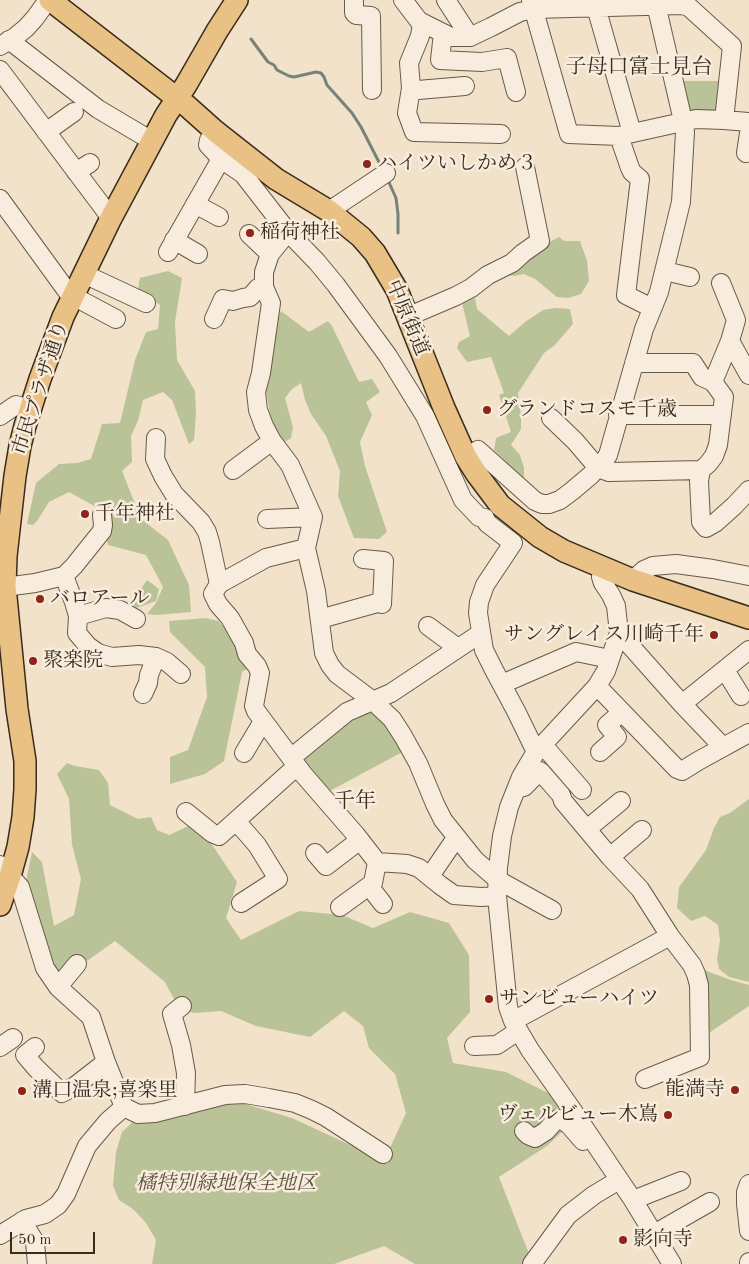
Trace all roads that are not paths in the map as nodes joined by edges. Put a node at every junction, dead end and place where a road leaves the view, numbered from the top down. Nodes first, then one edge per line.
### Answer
1 (49, 0) edge
2 (236, 0) edge
3 (354, 0) edge
4 (403, 0) edge
5 (446, 0) edge
6 (656, 3) edge
7 (595, 4) edge
8 (528, 7) edge
9 (491, 19) dead end
10 (422, 23) junction
11 (442, 33) junction
12 (470, 37) junction
13 (4, 43) edge
14 (0, 70) edge
15 (368, 80) dead end
16 (510, 83) dead end
17 (465, 86) dead end
18 (411, 88) junction
19 (177, 98) junction
20 (74, 112) dead end
21 (724, 120) junction
22 (684, 121) junction
23 (749, 122) edge
24 (215, 131) junction
25 (46, 132) junction
26 (749, 133) edge
27 (626, 134) junction
28 (493, 137) dead end
29 (152, 141) junction
30 (746, 153) dead end
31 (221, 159) junction
32 (525, 167) dead end
33 (386, 173) dead end
34 (0, 199) edge
35 (195, 204) junction
36 (329, 211) junction
37 (219, 217) dead end
38 (111, 218) junction
39 (288, 232) junction
40 (249, 234) dead end
41 (198, 254) dead end
42 (270, 254) junction
43 (665, 271) junction
44 (84, 274) junction
45 (690, 276) dead end
46 (727, 285) dead end
47 (264, 287) junction
48 (72, 297) junction
49 (146, 303) dead end
50 (652, 308) junction
51 (407, 317) junction
52 (116, 318) dead end
53 (214, 320) dead end
54 (730, 340) junction
55 (634, 363) junction
56 (749, 375) edge
57 (713, 382) junction
58 (30, 409) junction
59 (1, 412) edge
60 (722, 415) junction
61 (618, 416) junction
62 (552, 418) dead end
63 (156, 438) dead end
64 (272, 441) junction
65 (466, 457) junction
66 (598, 468) junction
67 (233, 470) dead end
68 (702, 470) junction
69 (749, 490) edge
70 (493, 511) junction
71 (102, 515) dead end
72 (313, 517) junction
73 (267, 519) dead end
74 (306, 548) junction
75 (363, 559) dead end
76 (603, 568) junction
77 (64, 576) junction
78 (749, 576) edge
79 (633, 580) junction
80 (219, 584) junction
81 (3, 585) edge
82 (78, 616) junction
83 (749, 618) edge
84 (320, 619) junction
85 (136, 620) dead end
86 (428, 626) dead end
87 (481, 633) junction
88 (619, 633) junction
89 (458, 648) junction
90 (749, 650) edge
91 (156, 657) junction
92 (610, 659) junction
93 (725, 670) junction
94 (182, 674) dead end
95 (502, 684) junction
96 (597, 686) junction
97 (143, 694) dead end
98 (741, 696) dead end
99 (373, 701) junction
100 (682, 704) junction
101 (622, 712) junction
102 (263, 721) junction
103 (749, 733) edge
104 (723, 747) junction
105 (539, 748) junction
106 (607, 750) dead end
107 (244, 753) dead end
108 (294, 763) junction
109 (516, 788) junction
110 (582, 790) dead end
111 (621, 800) dead end
112 (186, 812) dead end
113 (236, 821) junction
114 (587, 829) junction
115 (642, 830) dead end
116 (456, 838) junction
117 (360, 840) junction
118 (315, 853) dead end
119 (610, 858) junction
120 (377, 862) junction
121 (5, 871) edge
122 (430, 876) junction
123 (369, 886) junction
124 (497, 888) junction
125 (250, 901) dead end
126 (383, 904) dead end
127 (0, 905) edge
128 (340, 907) dead end
129 (552, 910) dead end
130 (670, 936) junction
131 (77, 964) dead end
132 (58, 987) junction
133 (182, 1006) dead end
134 (515, 1026) junction
135 (474, 1046) dead end
136 (36, 1047) dead end
137 (106, 1062) junction
138 (645, 1079) dead end
139 (124, 1106) junction
140 (185, 1106) junction
141 (524, 1130) dead end
142 (383, 1154) dead end
143 (604, 1156) junction
144 (619, 1180) junction
145 (681, 1181) dead end
146 (749, 1184) edge
147 (633, 1200) junction
148 (710, 1202) dead end
149 (22, 1221) junction
150 (749, 1232) edge
151 (654, 1234) junction
152 (0, 1235) edge
153 (37, 1264) edge
154 (532, 1264) edge
155 (672, 1264) edge

1 - 13 street
1 - 19 main road, 中原街道
2 - 19 main road, 市民プラザ通り
3 - 15 street
4 - 10 street
5 - 12 street
6 - 7 street
6 - 21 street
6 - 22 street
7 - 8 street
7 - 27 street
8 - 9 street
8 - 12 street
8 - 27 street
10 - 11 street
10 - 18 street
11 - 12 street
11 - 16 street
13 - 29 street
14 - 25 street
17 - 18 street
18 - 28 street
19 - 24 main road, 中原街道
19 - 29 main road, 市民プラザ通り
20 - 25 street
21 - 22 street
21 - 23 street
22 - 27 street
22 - 43 street
24 - 31 street
24 - 36 main road, 中原街道
25 - 38 street
26 - 30 street
27 - 50 street
29 - 38 main road, 市民プラザ通り
31 - 35 street
31 - 39 street
32 - 51 street
33 - 36 street
34 - 48 street
35 - 37 street
35 - 41 street
36 - 51 main road, 中原街道
38 - 44 main road, 市民プラザ通り
39 - 42 street
39 - 70 street
40 - 42 street
42 - 47 street
43 - 45 street
43 - 50 street
44 - 48 main road, 市民プラザ通り
44 - 49 street
46 - 54 street
47 - 53 street
47 - 64 street
48 - 52 street
48 - 58 main road, 市民プラザ通り
50 - 55 street
51 - 65 main road, 中原街道
54 - 56 street
54 - 57 street
55 - 57 street
55 - 61 street
57 - 60 street
58 - 59 street
58 - 81 main road, 市民プラザ通り
60 - 61 street
60 - 68 street
61 - 66 street
62 - 66 street
63 - 80 street
64 - 67 street
64 - 72 street
65 - 66 street
65 - 70 main road, 中原街道
66 - 68 street
68 - 69 street
70 - 76 main road, 中原街道
70 - 87 street
71 - 77 street
72 - 73 street
72 - 74 street
74 - 80 street
74 - 84 street
75 - 84 street
76 - 79 main road, 中原街道
76 - 88 street
77 - 81 street
77 - 82 street
78 - 79 street
79 - 83 main road, 中原街道
80 - 102 street
81 - 121 main road, 市民プラザ通り
82 - 85 street
82 - 91 street
84 - 99 street
86 - 89 street
87 - 89 street
87 - 95 street
88 - 92 street
88 - 100 street
89 - 99 street
90 - 93 street
91 - 94 street
91 - 97 street
92 - 95 street
92 - 96 street
93 - 98 street
93 - 100 street
95 - 105 street
96 - 101 street
96 - 105 street
99 - 108 street
99 - 116 street
100 - 104 street
101 - 104 street
101 - 106 street
102 - 107 street
102 - 108 street
103 - 104 street
105 - 109 street
105 - 110 street
108 - 113 street
108 - 117 street
109 - 114 street
109 - 124 street
111 - 114 street
112 - 113 street
113 - 125 street
114 - 119 street
115 - 119 street
116 - 122 street
116 - 124 street
117 - 118 street
117 - 120 street
119 - 130 street
120 - 122 street
120 - 123 street
121 - 127 main road, 市民プラザ通り
121 - 132 street
122 - 124 street
123 - 126 street
123 - 128 street
124 - 129 street
124 - 134 street
130 - 134 street
130 - 138 street
131 - 132 street
132 - 137 street
133 - 140 street
134 - 135 street
134 - 143 street
136 - 137 street
137 - 139 street
139 - 140 street
139 - 149 street
140 - 142 street
141 - 143 street
143 - 144 street
144 - 147 street
144 - 154 street
145 - 147 street
146 - 150 street
147 - 151 street
148 - 151 street
149 - 152 street
149 - 153 street
151 - 155 street

